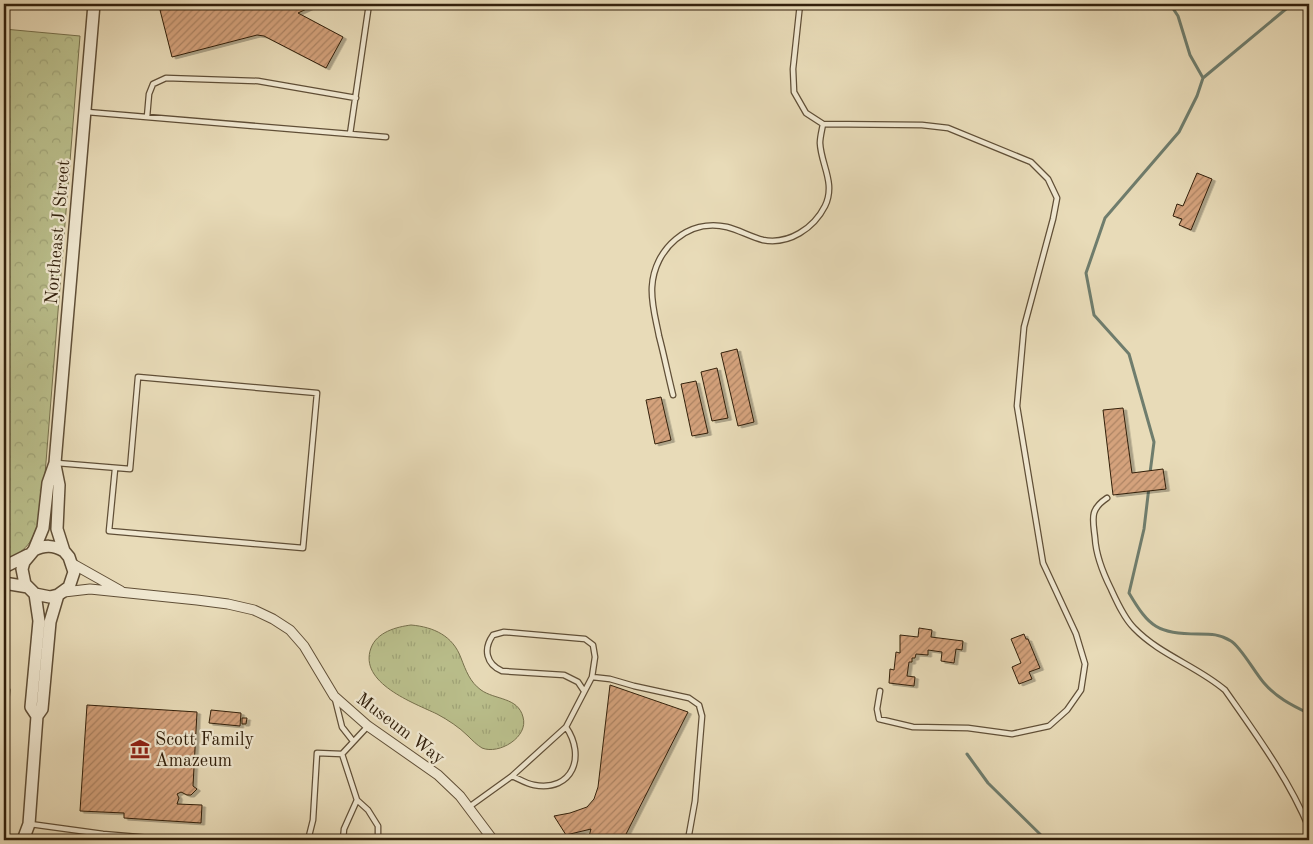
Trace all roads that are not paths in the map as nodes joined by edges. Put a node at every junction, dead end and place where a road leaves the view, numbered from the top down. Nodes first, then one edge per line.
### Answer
1 (94, 4) edge
2 (369, 4) edge
3 (800, 4) edge
4 (356, 98) junction
5 (84, 112) junction
6 (147, 117) junction
7 (823, 124) junction
8 (350, 134) junction
9 (386, 137) dead end
10 (673, 395) dead end
11 (55, 463) junction
12 (115, 468) junction
13 (1107, 498) dead end
14 (64, 551) junction
15 (31, 553) junction
16 (73, 564) junction
17 (4, 567) edge
18 (4, 582) edge
19 (32, 591) junction
20 (124, 592) junction
21 (61, 594) junction
22 (592, 677) junction
23 (4, 684) edge
24 (584, 691) junction
25 (880, 691) dead end
26 (334, 696) junction
27 (37, 716) junction
28 (368, 726) junction
29 (566, 728) junction
30 (4, 731) edge
31 (353, 741) junction
32 (342, 754) junction
33 (512, 776) junction
34 (357, 800) junction
35 (469, 807) junction
36 (29, 824) junction
37 (1309, 828) edge
38 (341, 839) edge
39 (24, 840) edge
40 (33, 840) edge
41 (174, 840) edge
42 (308, 840) edge
43 (378, 840) edge
44 (493, 840) edge
45 (688, 840) edge

1 - 5 street, Northeast J Street
2 - 4 lane
3 - 7 lane
4 - 6 lane
4 - 8 lane
5 - 6 lane
5 - 11 street, Northeast J Street
6 - 8 lane
7 - 10 lane
7 - 25 lane
8 - 9 lane
11 - 12 lane
11 - 14 street, Northeast J Street
11 - 15 street, Northeast J Street
12 - 12 lane
13 - 37 lane
14 - 15 street
14 - 16 street, Northeast J Street
15 - 17 street
15 - 19 street, Northeast J Street
16 - 20 street, Museum Way
16 - 21 street, Northeast J Street
18 - 19 street
19 - 21 street
19 - 27 street, Northeast J Street
20 - 21 street
20 - 26 street, Museum Way
21 - 27 street, Northeast J Street
22 - 24 lane
22 - 24 lane
22 - 45 lane
23 - 30 lane
24 - 29 lane
26 - 28 street, Museum Way
26 - 31 lane
27 - 36 street, Northeast J Street
28 - 31 lane
28 - 35 street, Museum Way
29 - 33 lane
29 - 33 lane
31 - 32 lane
32 - 34 lane
32 - 42 lane
33 - 35 lane
34 - 38 lane
34 - 43 lane
35 - 44 street, Museum Way
36 - 39 street, Northeast J Street
36 - 40 street, Northeast J Street
36 - 41 lane

